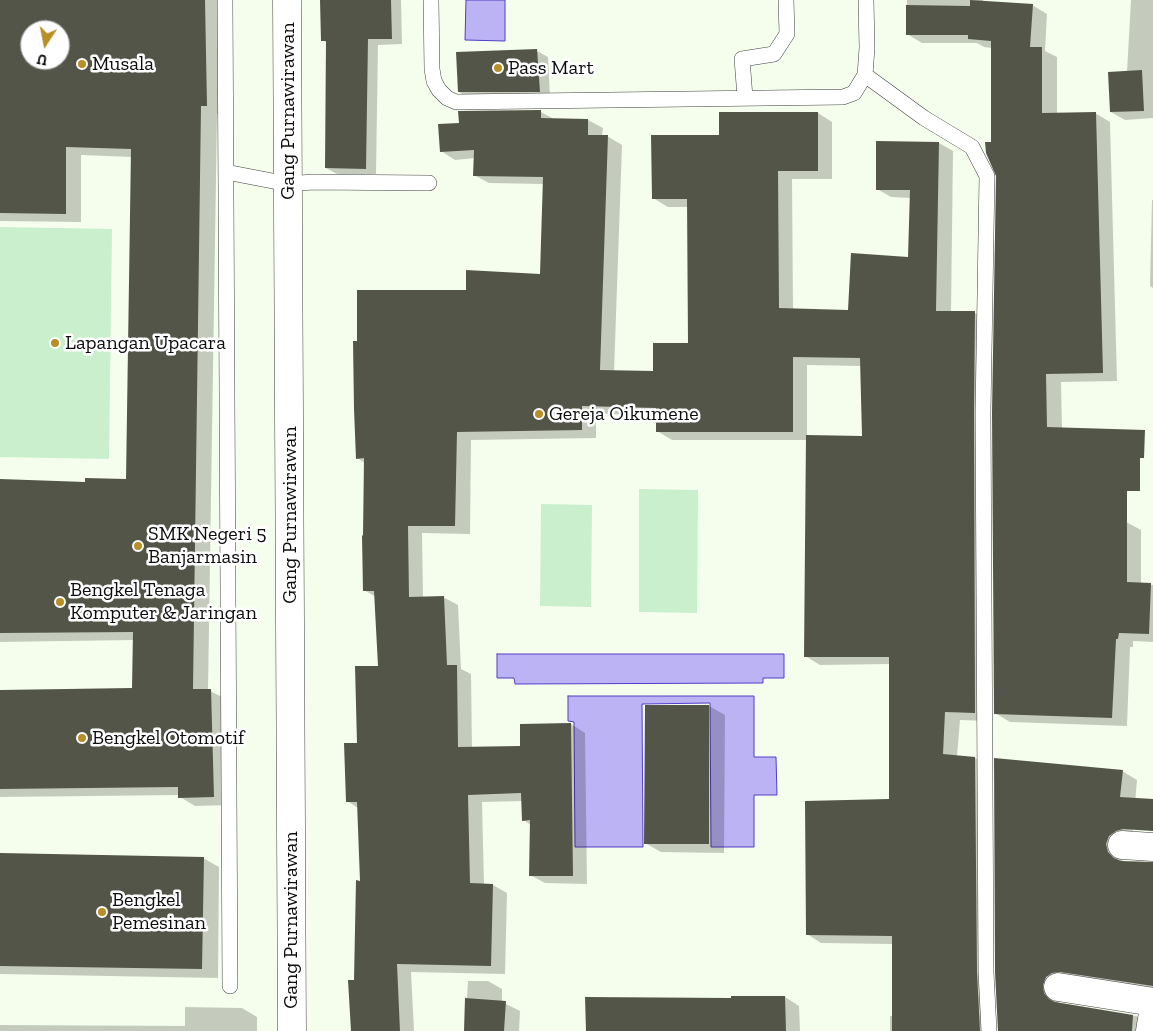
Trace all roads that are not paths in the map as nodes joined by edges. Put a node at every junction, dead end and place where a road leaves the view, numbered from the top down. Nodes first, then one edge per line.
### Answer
1 (225, 0) edge
2 (287, 0) edge
3 (431, 0) edge
4 (786, 0) edge
5 (866, 0) edge
6 (865, 75) junction
7 (745, 97) junction
8 (226, 172) junction
9 (288, 184) junction
10 (430, 184) dead end
11 (1122, 845) dead end
12 (1153, 847) edge
13 (230, 986) dead end
14 (1058, 987) dead end
15 (1153, 1002) edge
16 (1153, 1013) edge
17 (292, 1031) edge
18 (989, 1031) edge
19 (1150, 1031) edge

1 - 8 lane
2 - 9 street, Gang Purnawirawan
3 - 7 lane
4 - 7 lane
5 - 6 lane
6 - 7 lane
6 - 18 lane
8 - 9 lane
8 - 13 lane
9 - 10 lane
9 - 17 street, Gang Purnawirawan
11 - 12 street
14 - 15 street
16 - 19 street

